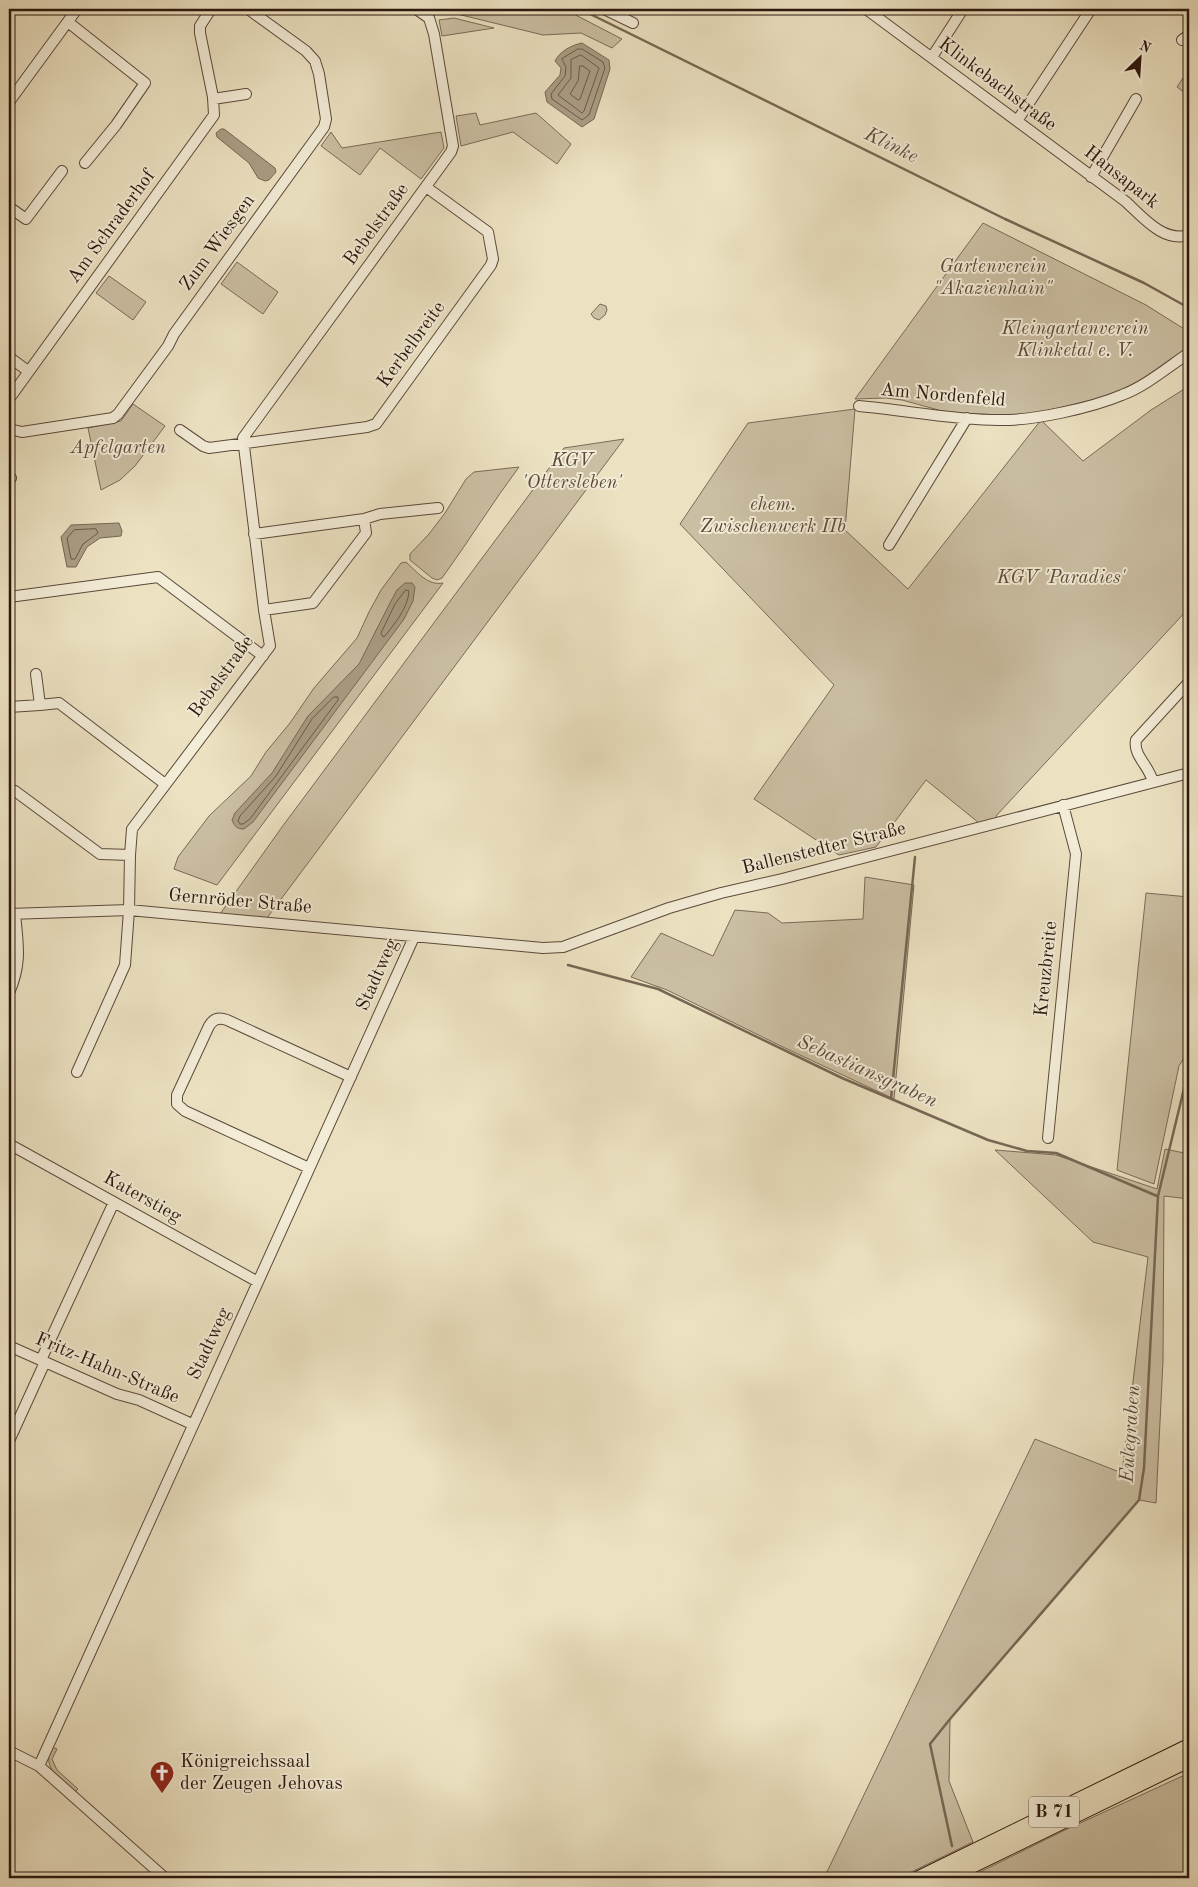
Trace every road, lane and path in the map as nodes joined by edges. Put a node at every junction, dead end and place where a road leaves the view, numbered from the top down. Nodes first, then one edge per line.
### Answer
1 (77, 9) edge
2 (211, 9) edge
3 (248, 9) edge
4 (416, 9) edge
5 (604, 9) edge
6 (866, 9) edge
7 (963, 9) edge
8 (1091, 9) edge
9 (68, 22) junction
10 (633, 23) dead end
11 (932, 57) junction
12 (246, 94) dead end
13 (213, 99) junction
14 (1136, 99) dead end
15 (9, 102) edge
16 (1017, 121) junction
17 (1058, 153) joint
18 (85, 163) dead end
19 (62, 171) dead end
20 (1091, 177) junction
21 (426, 188) junction
22 (9, 207) edge
23 (1189, 235) edge
24 (1189, 353) edge
25 (9, 357) edge
26 (28, 371) junction
27 (9, 399) edge
28 (859, 406) dead end
29 (967, 418) junction
30 (9, 429) edge
31 (180, 430) dead end
32 (243, 442) junction
33 (438, 508) dead end
34 (364, 519) junction
35 (254, 534) junction
36 (889, 545) dead end
37 (9, 597) edge
38 (264, 610) junction
39 (263, 656) junction
40 (36, 674) dead end
41 (1189, 682) edge
42 (40, 705) junction
43 (9, 707) edge
44 (1189, 773) edge
45 (1153, 782) junction
46 (165, 784) junction
47 (9, 792) edge
48 (1063, 805) junction
49 (130, 855) junction
50 (129, 910) junction
51 (12, 914) edge
52 (414, 937) junction
53 (468, 940) joint
54 (9, 993) edge
55 (76, 1072) dead end
56 (351, 1077) junction
57 (1048, 1138) dead end
58 (9, 1144) edge
59 (309, 1168) junction
60 (114, 1202) junction
61 (258, 1282) junction
62 (9, 1346) edge
63 (43, 1361) junction
64 (192, 1424) junction
65 (9, 1441) edge
66 (1189, 1746) edge
67 (9, 1751) edge
68 (1189, 1760) edge
69 (39, 1766) junction
70 (164, 1878) edge
71 (919, 1878) edge
72 (947, 1878) edge

1 - 9 street
2 - 13 street, Am Schraderhof
3 - 30 street, Zum Wiesgen
4 - 21 street, Bebelstraße
5 - 10 street
6 - 11 street, Klinkebachstraße
7 - 11 street
8 - 16 street
9 - 15 street
9 - 18 street
11 - 16 street, Klinkebachstraße
12 - 13 street
13 - 26 street, Am Schraderhof
14 - 20 street
16 - 17 street, Klinkebachstraße
17 - 20 street, Hansapark
19 - 22 street
20 - 23 street, Hansapark
21 - 32 street, Bebelstraße
21 - 32 street, Kerbelbreite
24 - 29 street, Am Nordenfeld
25 - 26 street
26 - 27 street, Am Schraderhof
28 - 29 street, Am Nordenfeld
29 - 36 street
31 - 32 street
32 - 35 street, Bebelstraße
33 - 34 street
34 - 35 street
34 - 38 street
35 - 38 street, Bebelstraße
37 - 39 street
38 - 39 street, Bebelstraße
39 - 46 street, Bebelstraße
40 - 42 street
41 - 45 street
42 - 43 street
42 - 46 street
44 - 45 street, Ballenstedter Straße
45 - 48 street, Ballenstedter Straße
46 - 49 street, Bebelstraße
47 - 49 street
48 - 53 street, Ballenstedter Straße
48 - 57 street, Kreuzbreite
49 - 50 street, Bebelstraße
50 - 51 street, Gernröder Straße
50 - 52 street, Gernröder Straße
50 - 55 street, Bebelstraße
51 - 54 street
52 - 53 street, Gernröder Straße
52 - 56 street, Stadtweg
56 - 59 street, Stadtweg
56 - 59 street
58 - 60 street, Katerstieg
59 - 61 street, Stadtweg
60 - 61 street, Katerstieg
60 - 63 street
61 - 64 street, Stadtweg
62 - 63 street, Fritz-Hahn-Straße
63 - 64 street, Fritz-Hahn-Straße
63 - 65 street
64 - 69 street, Stadtweg
66 - 71 highway, B 71
67 - 69 street
68 - 72 highway, B 71
69 - 70 street

